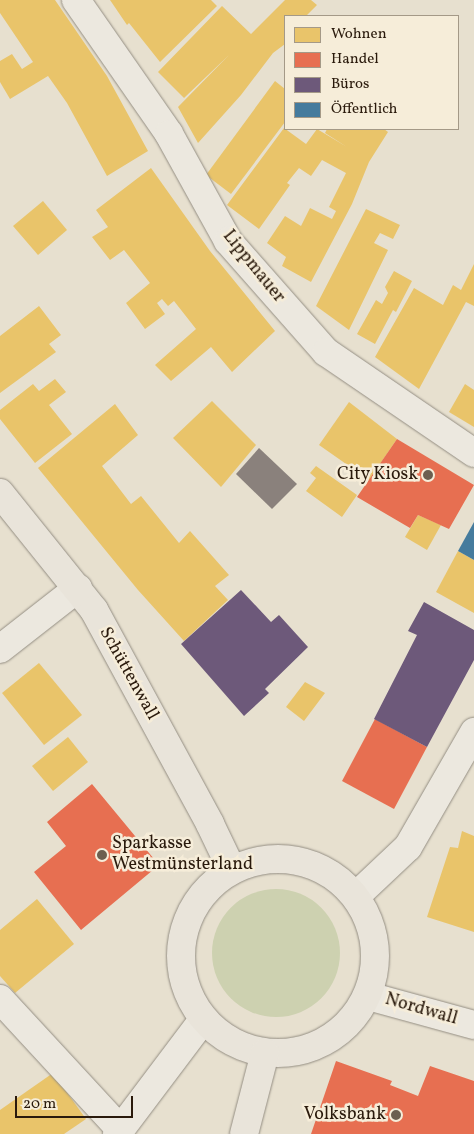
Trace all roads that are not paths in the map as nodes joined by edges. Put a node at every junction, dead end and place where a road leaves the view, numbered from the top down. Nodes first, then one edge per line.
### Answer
1 (76, 0) edge
2 (474, 453) edge
3 (0, 493) edge
4 (78, 588) junction
5 (0, 649) edge
6 (474, 732) edge
7 (232, 870) junction
8 (356, 896) junction
9 (368, 996) junction
10 (0, 999) edge
11 (203, 1020) junction
12 (474, 1025) edge
13 (265, 1054) junction
14 (119, 1132) edge
15 (244, 1134) edge

1 - 2 street, Lippmauer
3 - 4 main road, Schüttenwall
4 - 5 street
4 - 7 main road, Schüttenwall
6 - 8 street
7 - 8 main road
7 - 11 main road
8 - 9 main road
9 - 12 street, Nordwall
9 - 13 main road
10 - 14 street
11 - 13 main road
11 - 14 street
13 - 15 main road

